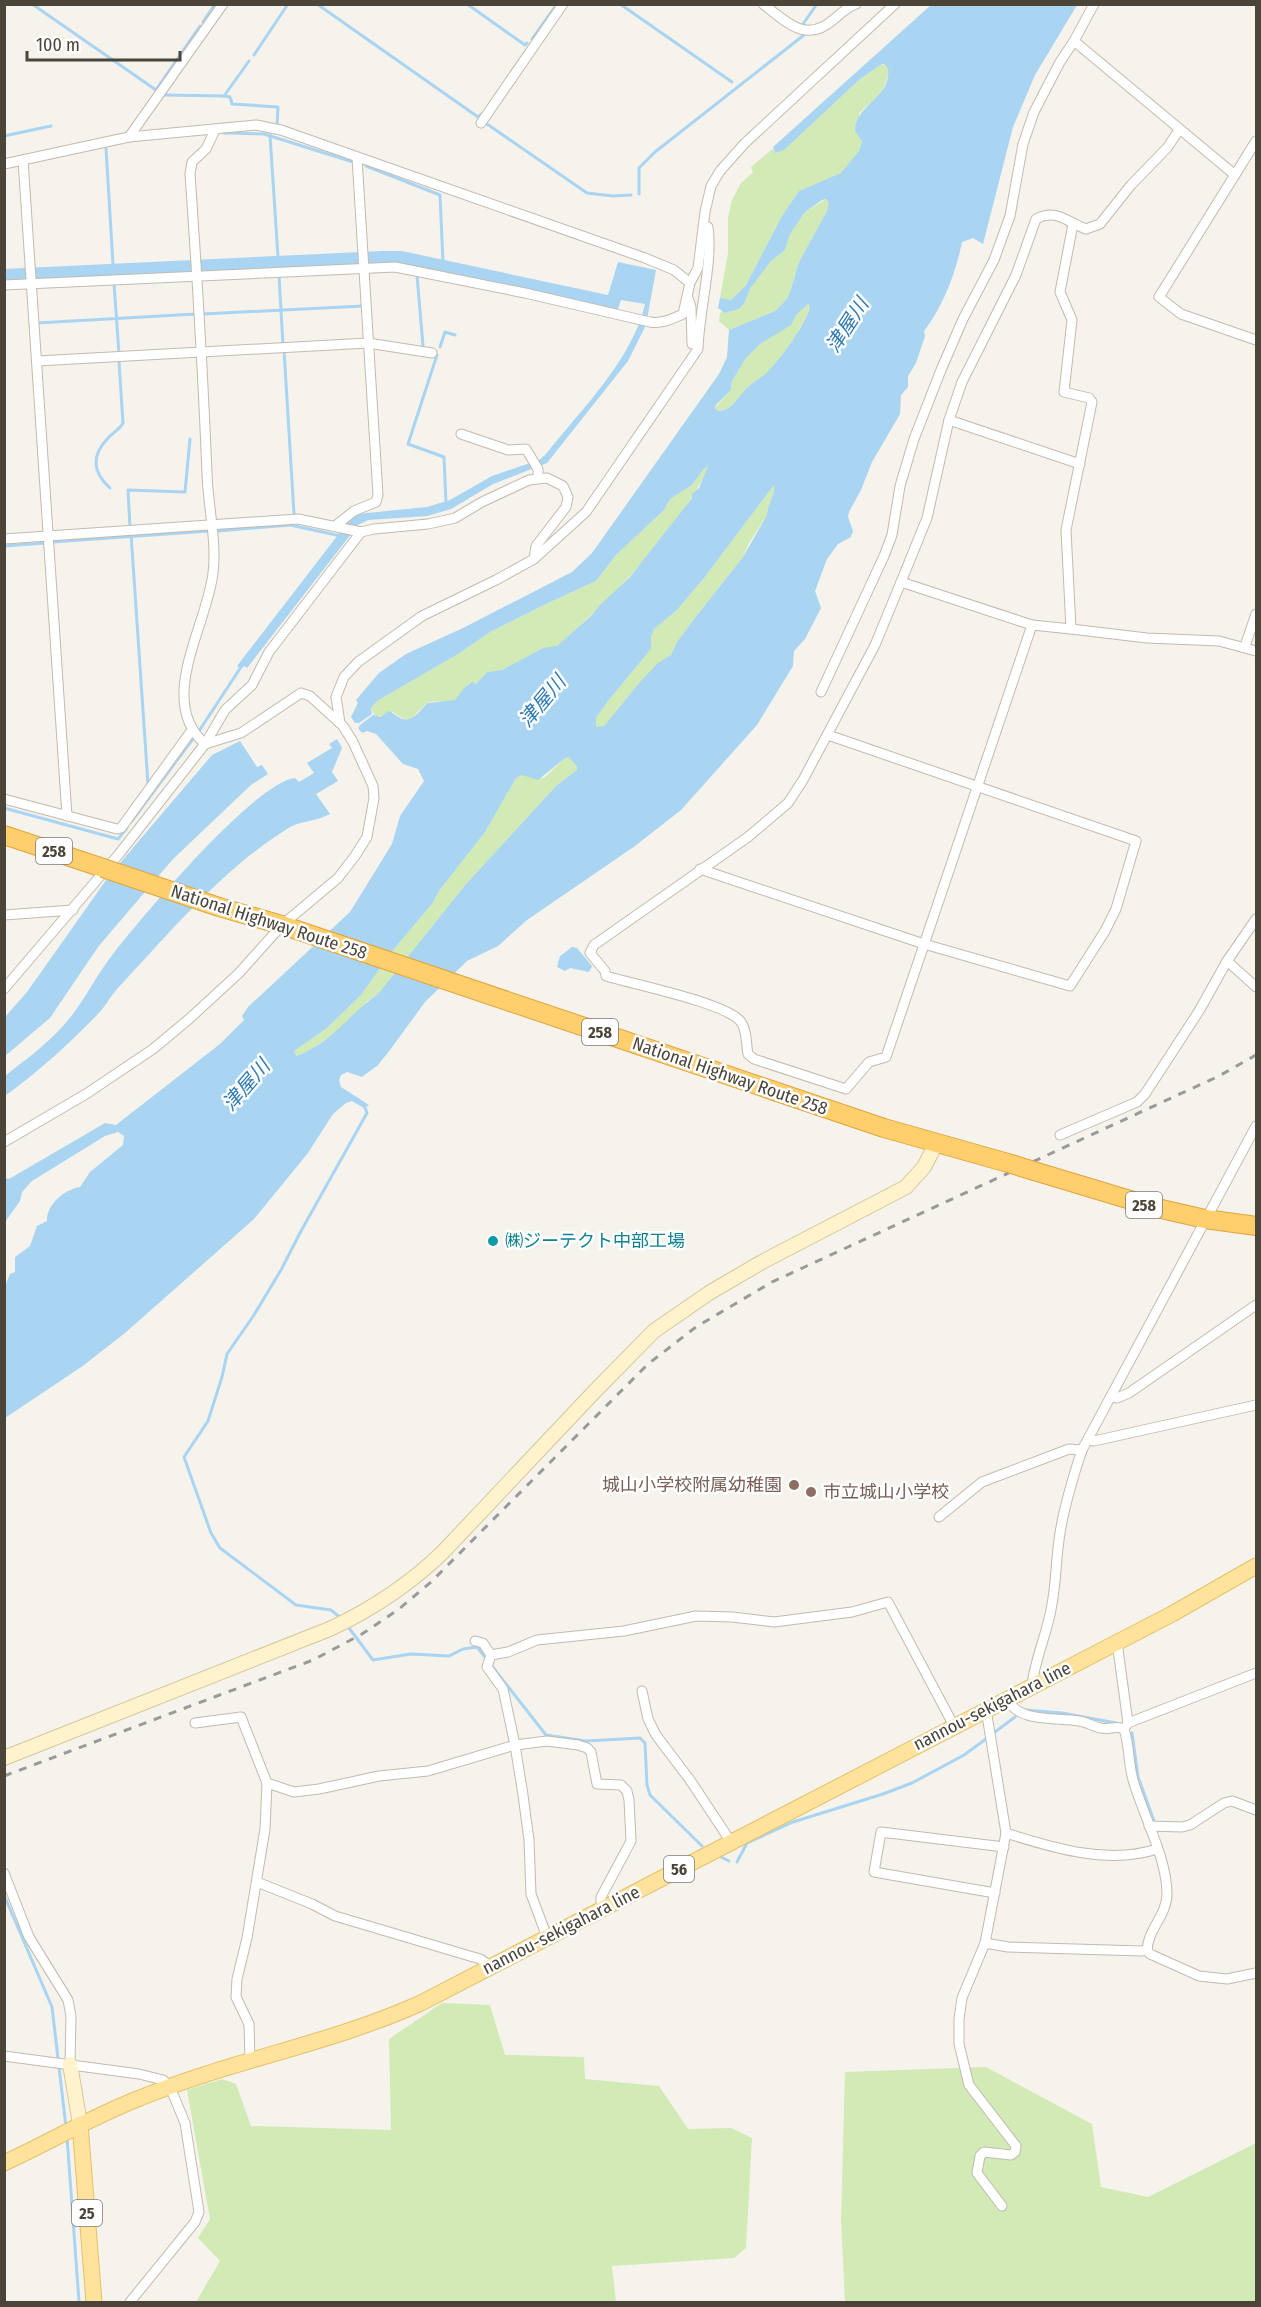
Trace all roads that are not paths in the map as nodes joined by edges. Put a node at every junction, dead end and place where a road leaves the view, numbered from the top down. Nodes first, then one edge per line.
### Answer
1 (223, 4) edge
2 (563, 4) edge
3 (763, 4) edge
4 (856, 4) edge
5 (1094, 4) edge
6 (891, 5) edge
7 (1074, 41) junction
8 (481, 123) dead end
9 (214, 130) junction
10 (1179, 130) junction
11 (129, 137) junction
12 (1257, 141) edge
13 (357, 158) junction
14 (23, 160) junction
15 (4, 164) edge
16 (1235, 175) junction
17 (705, 212) junction
18 (1073, 224) junction
19 (363, 269) junction
20 (198, 277) junction
21 (690, 283) junction
22 (31, 284) junction
23 (4, 285) edge
24 (687, 296) junction
25 (1257, 340) edge
26 (368, 343) junction
27 (202, 353) junction
28 (432, 353) dead end
29 (693, 358) junction
30 (37, 361) junction
31 (949, 420) junction
32 (461, 434) dead end
33 (1080, 464) junction
34 (537, 469) junction
35 (211, 524) junction
36 (339, 527) junction
37 (358, 531) junction
38 (48, 537) junction
39 (4, 539) edge
40 (534, 559) junction
41 (902, 582) junction
42 (1257, 614) edge
43 (1032, 625) junction
44 (1071, 629) junction
45 (1245, 646) junction
46 (1257, 651) edge
47 (821, 692) dead end
48 (340, 723) junction
49 (828, 735) junction
50 (197, 736) junction
51 (976, 785) junction
52 (4, 799) edge
53 (67, 816) junction
54 (4, 835) edge
55 (700, 869) junction
56 (74, 910) junction
57 (4, 915) edge
58 (1257, 919) edge
59 (282, 925) junction
60 (924, 944) junction
61 (1227, 962) junction
62 (1257, 987) edge
63 (4, 989) edge
64 (1257, 1126) edge
65 (1060, 1136) dead end
66 (4, 1142) edge
67 (937, 1142) junction
68 (1205, 1219) junction
69 (1257, 1226) edge
70 (1257, 1305) edge
71 (1111, 1396) junction
72 (1257, 1405) edge
73 (1088, 1440) junction
74 (1082, 1450) junction
75 (939, 1517) dead end
76 (1257, 1566) edge
77 (475, 1641) dead end
78 (1117, 1642) junction
79 (489, 1660) junction
80 (1257, 1673) edge
81 (1032, 1685) junction
82 (642, 1691) dead end
83 (1007, 1698) junction
84 (986, 1709) junction
85 (195, 1723) dead end
86 (954, 1726) junction
87 (1126, 1726) junction
88 (515, 1745) junction
89 (4, 1758) edge
90 (267, 1784) junction
91 (1257, 1810) edge
92 (1149, 1826) junction
93 (1006, 1833) junction
94 (731, 1842) junction
95 (1004, 1847) junction
96 (1157, 1849) junction
97 (4, 1873) edge
98 (257, 1882) junction
99 (995, 1893) junction
100 (601, 1909) junction
101 (547, 1937) junction
102 (985, 1943) junction
103 (1147, 1950) junction
104 (491, 1966) junction
105 (1257, 1973) edge
106 (4, 2056) edge
107 (250, 2062) junction
108 (67, 2064) junction
109 (170, 2087) junction
110 (81, 2124) junction
111 (4, 2163) edge
112 (1002, 2206) dead end
113 (93, 2302) edge
114 (130, 2302) edge

1 - 11 street
2 - 8 street
3 - 4 street
5 - 7 street
6 - 17 street
7 - 10 street
7 - 47 street
9 - 11 street
9 - 13 street
9 - 20 street
10 - 16 street
10 - 18 street
11 - 14 street
12 - 16 street
13 - 19 street
13 - 21 street
14 - 15 street
14 - 22 street
16 - 25 street
17 - 21 street
17 - 29 street
18 - 31 street
18 - 33 street
19 - 20 street
19 - 24 street
19 - 26 street
20 - 22 street
20 - 27 street
21 - 24 street
22 - 23 street
22 - 30 street
24 - 29 street
26 - 27 street
26 - 28 street
26 - 36 street
27 - 30 street
27 - 35 street
29 - 40 street
30 - 38 street
31 - 33 street
31 - 41 street
32 - 34 street
33 - 44 street
34 - 37 street
34 - 40 street
35 - 36 street
35 - 38 street
35 - 50 street
36 - 37 street
37 - 50 street
38 - 39 street
38 - 53 street
40 - 48 street
41 - 43 street
41 - 49 street
42 - 45 street
43 - 44 street
43 - 51 street
44 - 45 street
45 - 46 street
48 - 50 street
48 - 59 street
49 - 51 street
49 - 55 street
50 - 53 street
50 - 56 street
51 - 60 street
51 - 60 street
52 - 53 street
54 - 59 highway, National Highway Route 258 / 258, bridge
55 - 60 street
55 - 60 street
56 - 57 street
56 - 63 street
58 - 61 street
59 - 66 street
59 - 67 highway, National Highway Route 258 / 258
61 - 62 street
61 - 65 street
64 - 68 street
67 - 68 highway, National Highway Route 258 / 258, bridge
67 - 89 street
68 - 69 highway, National Highway Route 258 / 258
68 - 71 street
70 - 71 street
71 - 73 street
72 - 73 street
73 - 74 street
74 - 75 street
74 - 81 street
76 - 78 main road, nannou-sekigahara line / 56
77 - 79 street
78 - 81 main road, nannou-sekigahara line / 56
78 - 87 street
79 - 86 street
79 - 88 street
80 - 87 street
81 - 83 main road, nannou-sekigahara line / 56
82 - 94 street
83 - 84 main road, nannou-sekigahara line / 56
83 - 87 street
84 - 86 main road, nannou-sekigahara line / 56
84 - 93 street
85 - 90 street
86 - 94 main road, nannou-sekigahara line / 56
87 - 92 street
88 - 90 street
88 - 100 street
88 - 101 street
90 - 98 street
91 - 92 street
92 - 96 street
93 - 95 street
93 - 96 street
94 - 100 main road, nannou-sekigahara line / 56
95 - 99 street
95 - 99 street
96 - 103 street
97 - 108 street
98 - 104 street
98 - 107 street
99 - 102 street
100 - 101 main road, nannou-sekigahara line / 56
101 - 104 main road, nannou-sekigahara line / 56
102 - 103 street
102 - 112 street
103 - 105 street
104 - 107 main road, nannou-sekigahara line / 56
106 - 108 street
107 - 109 main road, nannou-sekigahara line / 56
108 - 109 street
108 - 110 street
109 - 110 main road, nannou-sekigahara line / 56
109 - 114 street
110 - 111 main road, nannou-sekigahara line / 56
110 - 113 main road, 25

